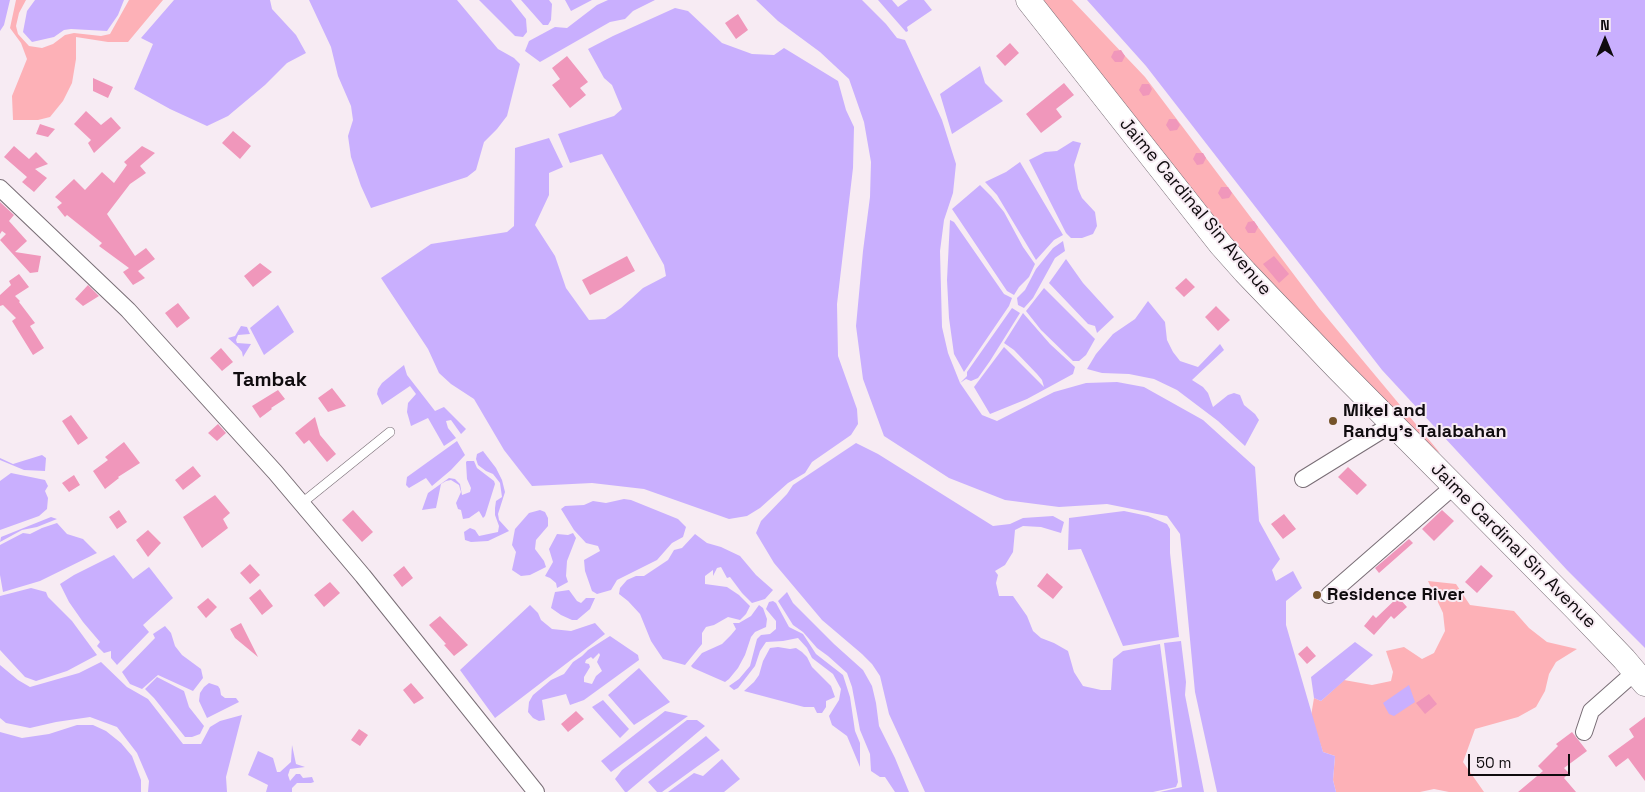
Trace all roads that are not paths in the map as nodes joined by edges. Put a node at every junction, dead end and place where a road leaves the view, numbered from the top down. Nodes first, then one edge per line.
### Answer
1 (1028, 0) edge
2 (0, 188) edge
3 (1392, 424) junction
4 (390, 432) dead end
5 (1303, 479) dead end
6 (1454, 486) junction
7 (302, 503) junction
8 (1329, 595) dead end
9 (1640, 678) edge
10 (1584, 732) dead end
11 (536, 792) edge

1 - 3 main road, Jaime Cardinal Sin Avenue
2 - 7 street
3 - 5 street
3 - 6 main road, Jaime Cardinal Sin Avenue
4 - 7 lane
6 - 8 street
6 - 9 main road, Jaime Cardinal Sin Avenue
7 - 11 street
9 - 10 street

